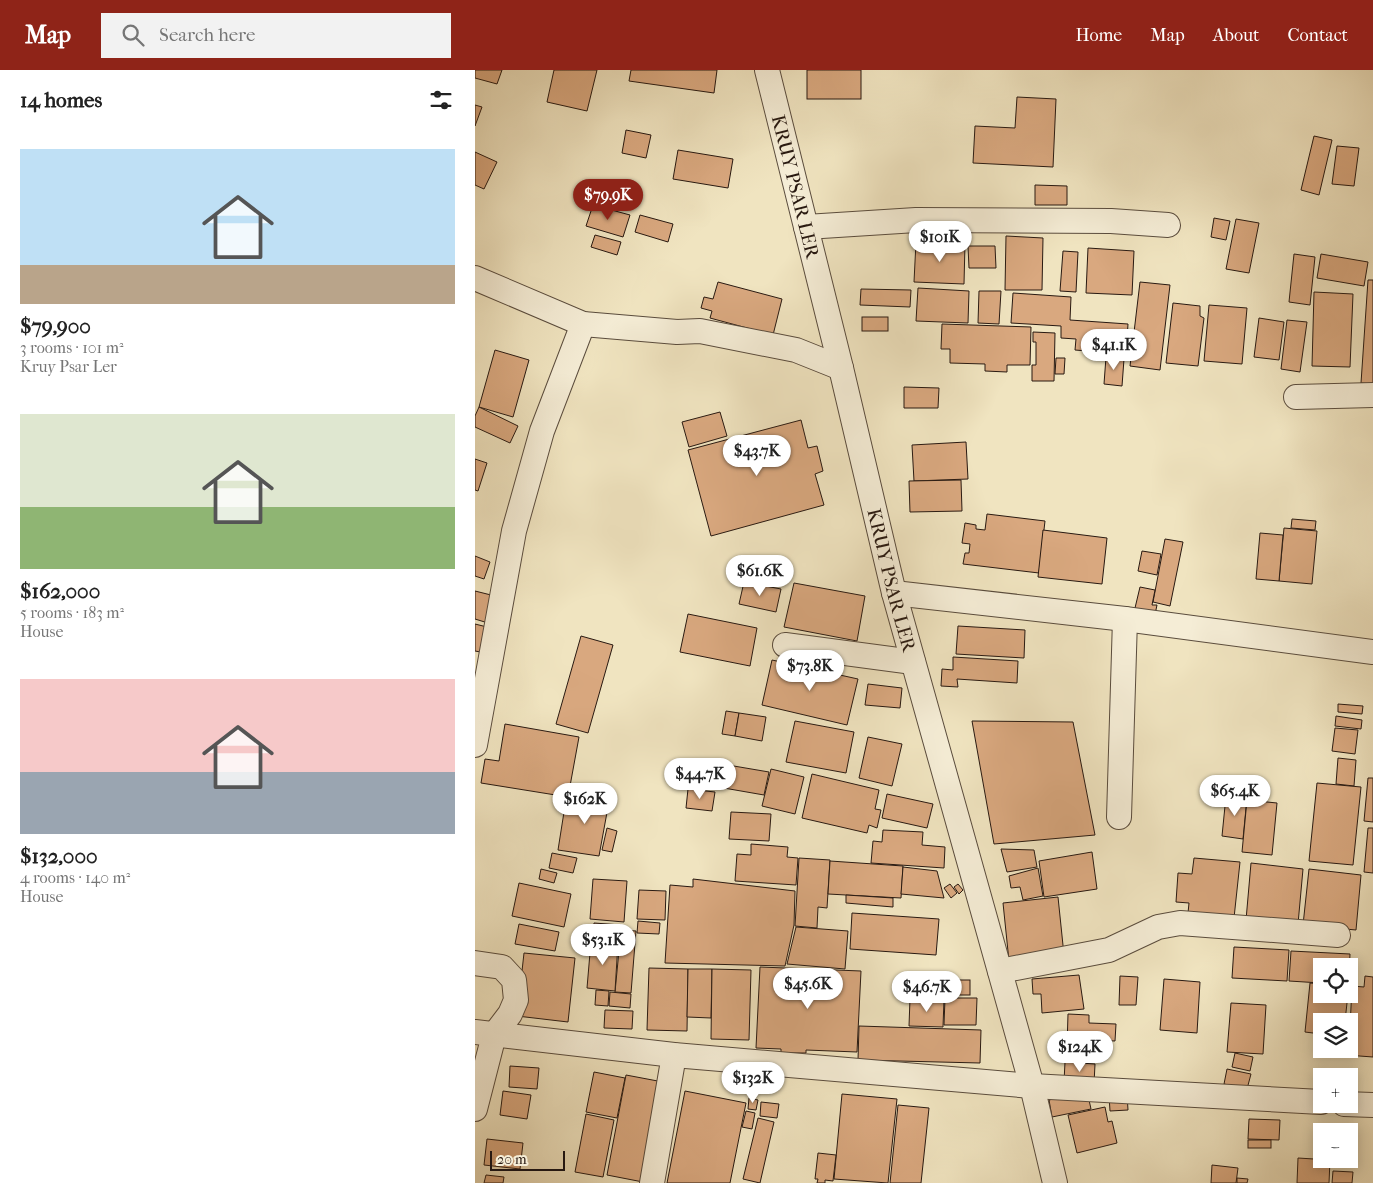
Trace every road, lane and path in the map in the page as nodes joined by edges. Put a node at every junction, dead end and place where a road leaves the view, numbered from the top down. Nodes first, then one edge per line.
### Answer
1 (767, 70) edge
2 (1168, 225) dead end
3 (806, 227) junction
4 (475, 278) edge
5 (583, 324) junction
6 (841, 368) junction
7 (1373, 395) edge
8 (1296, 397) dead end
9 (894, 593) junction
10 (1125, 619) junction
11 (785, 645) dead end
12 (1373, 652) edge
13 (913, 662) junction
14 (475, 745) edge
15 (1119, 817) dead end
16 (1338, 935) dead end
17 (475, 963) edge
18 (1000, 971) junction
19 (485, 1034) edge
20 (673, 1055) junction
21 (1032, 1086) junction
22 (1313, 1102) edge
23 (1358, 1104) edge
24 (1373, 1105) edge
25 (475, 1109) edge
26 (652, 1183) edge
27 (1055, 1183) edge

1 - 3 street, KRUY PSAR LER
2 - 3 street
3 - 6 street, KRUY PSAR LER
4 - 5 street
5 - 6 street
5 - 14 street
6 - 9 street, KRUY PSAR LER
7 - 8 street
9 - 10 street
9 - 13 street, KRUY PSAR LER
10 - 12 street
10 - 15 street
11 - 13 street
13 - 18 street, KRUY PSAR LER
16 - 18 street
17 - 19 street
18 - 21 street, KRUY PSAR LER
19 - 20 street
19 - 25 street
20 - 21 street
20 - 26 street
21 - 22 street
21 - 27 street, KRUY PSAR LER
23 - 24 street

